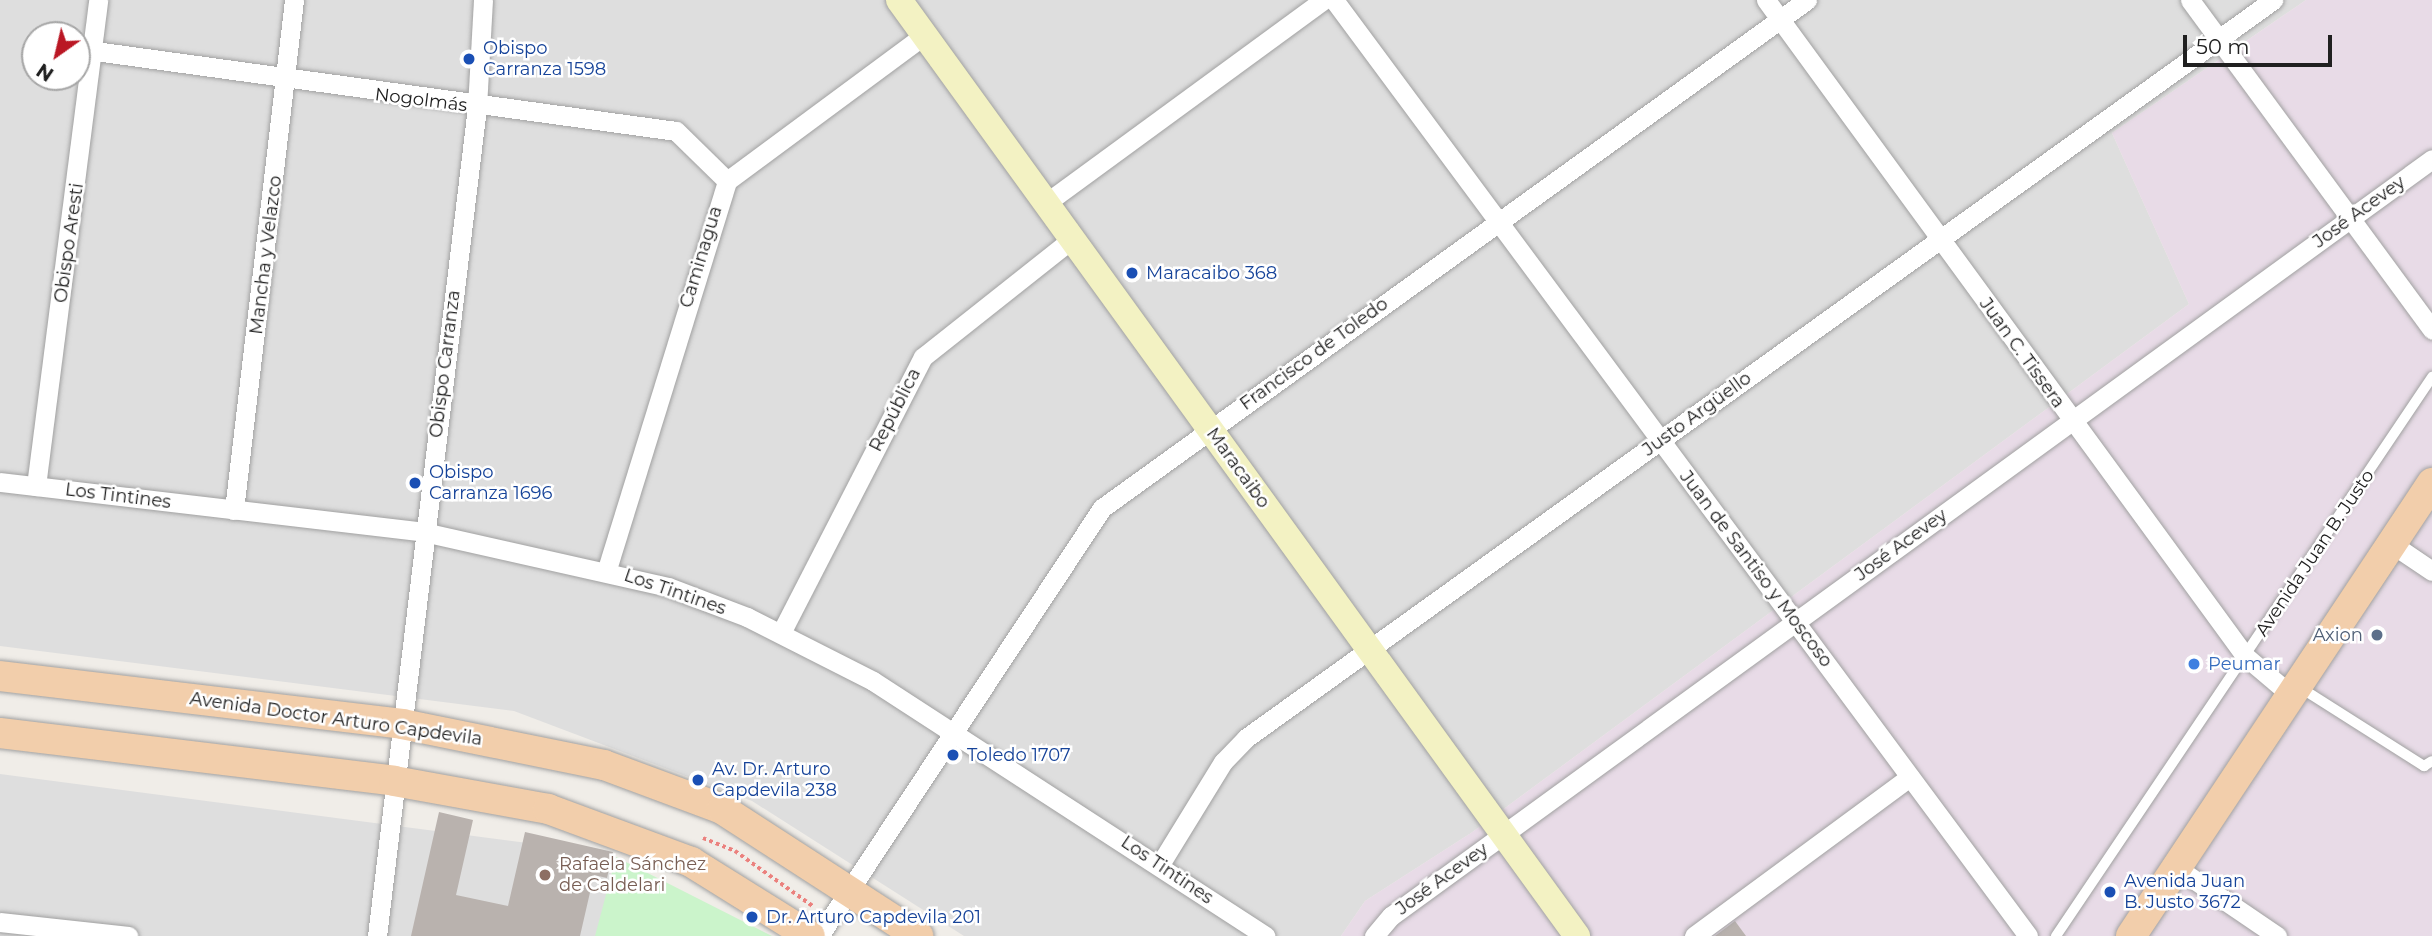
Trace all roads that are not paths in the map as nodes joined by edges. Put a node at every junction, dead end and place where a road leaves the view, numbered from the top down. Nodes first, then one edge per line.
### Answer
1 (98, 0) edge
2 (293, 0) edge
3 (483, 0) edge
4 (899, 0) edge
5 (1323, 0) edge
6 (1334, 0) edge
7 (1766, 0) edge
8 (1807, 0) edge
9 (2190, 0) edge
10 (2273, 0) edge
11 (1781, 20) junction
12 (924, 35) junction
13 (2218, 39) junction
14 (95, 51) junction
15 (287, 82) junction
16 (477, 107) junction
17 (2432, 159) edge
18 (727, 181) junction
19 (1046, 203) junction
20 (2350, 219) junction
21 (1497, 221) junction
22 (1072, 239) junction
23 (1940, 241) junction
24 (2432, 330) edge
25 (2432, 377) edge
26 (2073, 421) junction
27 (1210, 429) junction
28 (1660, 440) junction
29 (0, 482) edge
30 (2432, 483) edge
31 (36, 486) junction
32 (234, 510) junction
33 (424, 533) junction
34 (2392, 544) junction
35 (607, 569) junction
36 (2432, 571) edge
37 (1795, 622) junction
38 (781, 633) junction
39 (1369, 649) junction
40 (2246, 657) junction
41 (0, 676) edge
42 (2294, 691) junction
43 (402, 724) junction
44 (956, 729) junction
45 (0, 733) edge
46 (2432, 761) edge
47 (1910, 776) junction
48 (394, 781) junction
49 (1503, 834) junction
50 (1159, 866) junction
51 (2177, 868) junction
52 (849, 888) junction
53 (0, 922) edge
54 (128, 936) edge
55 (377, 936) edge
56 (810, 936) edge
57 (820, 936) edge
58 (918, 936) edge
59 (1265, 936) edge
60 (1374, 936) edge
61 (1577, 936) edge
62 (1694, 936) edge
63 (2028, 936) edge
64 (2056, 936) edge
65 (2131, 936) edge
66 (2277, 936) edge

1 - 14 street, Obispo Aresti
2 - 15 street, Mancha y Velazco
3 - 16 street, Obispo Carranza
4 - 12 main road, Maracaibo
5 - 19 street
6 - 21 street, Juan de Santiso y Moscoso
7 - 11 street, Juan C. Tissera
8 - 11 street, Francisco de Toledo
9 - 13 street
10 - 13 street, Justo Argüello
11 - 21 street, Francisco de Toledo
11 - 23 street, Juan C. Tissera
12 - 18 street
12 - 19 main road, Maracaibo
13 - 20 street
13 - 23 street, Justo Argüello
14 - 15 street, Nogolmás
14 - 31 street, Obispo Aresti
15 - 16 street, Nogolmás
15 - 32 street, Mancha y Velazco
16 - 18 street, Nogolmás
16 - 33 street, Obispo Carranza
17 - 20 street, José Acevey
18 - 35 street, Caminagua
19 - 22 main road, Maracaibo
20 - 24 street
20 - 26 street, José Acevey
21 - 27 street, Francisco de Toledo
21 - 28 street, Juan de Santiso y Moscoso
22 - 27 main road, Maracaibo
22 - 38 street, República
23 - 26 street, Juan C. Tissera
23 - 28 street, Justo Argüello
25 - 40 lane, Avenida Juan B. Justo
26 - 37 street, José Acevey
26 - 40 street, Juan C. Tissera
27 - 39 main road, Maracaibo
27 - 44 street, Francisco de Toledo
28 - 37 street, Juan de Santiso y Moscoso
28 - 39 street, Justo Argüello
29 - 31 street, Los Tintines
30 - 34 main road
31 - 32 street, Los Tintines
32 - 33 street, Los Tintines
33 - 35 street, Los Tintines
33 - 43 street, Obispo Carranza
34 - 36 street
34 - 42 main road
35 - 38 street, Los Tintines
37 - 47 street, Juan de Santiso y Moscoso
37 - 49 street, José Acevey
38 - 44 street, Los Tintines
39 - 49 main road, Maracaibo
39 - 50 street, Justo Argüello
40 - 42 street, Juan C. Tissera
40 - 64 lane, Avenida Juan B. Justo
41 - 43 main road, Avenida Doctor Arturo Capdevila
42 - 46 lane
42 - 51 main road
43 - 48 street, Obispo Carranza
43 - 52 main road, Avenida Doctor Arturo Capdevila
44 - 50 street, Los Tintines
44 - 52 street, Francisco de Toledo
45 - 48 main road
47 - 62 street
47 - 63 street, Juan de Santiso y Moscoso
48 - 55 street, Obispo Carranza
48 - 56 main road
49 - 60 street, José Acevey
49 - 61 main road, Maracaibo
50 - 59 street, Los Tintines
51 - 65 main road
51 - 66 street
52 - 57 street, Francisco de Toledo
52 - 58 main road, Avenida Doctor Arturo Capdevila
53 - 54 street

